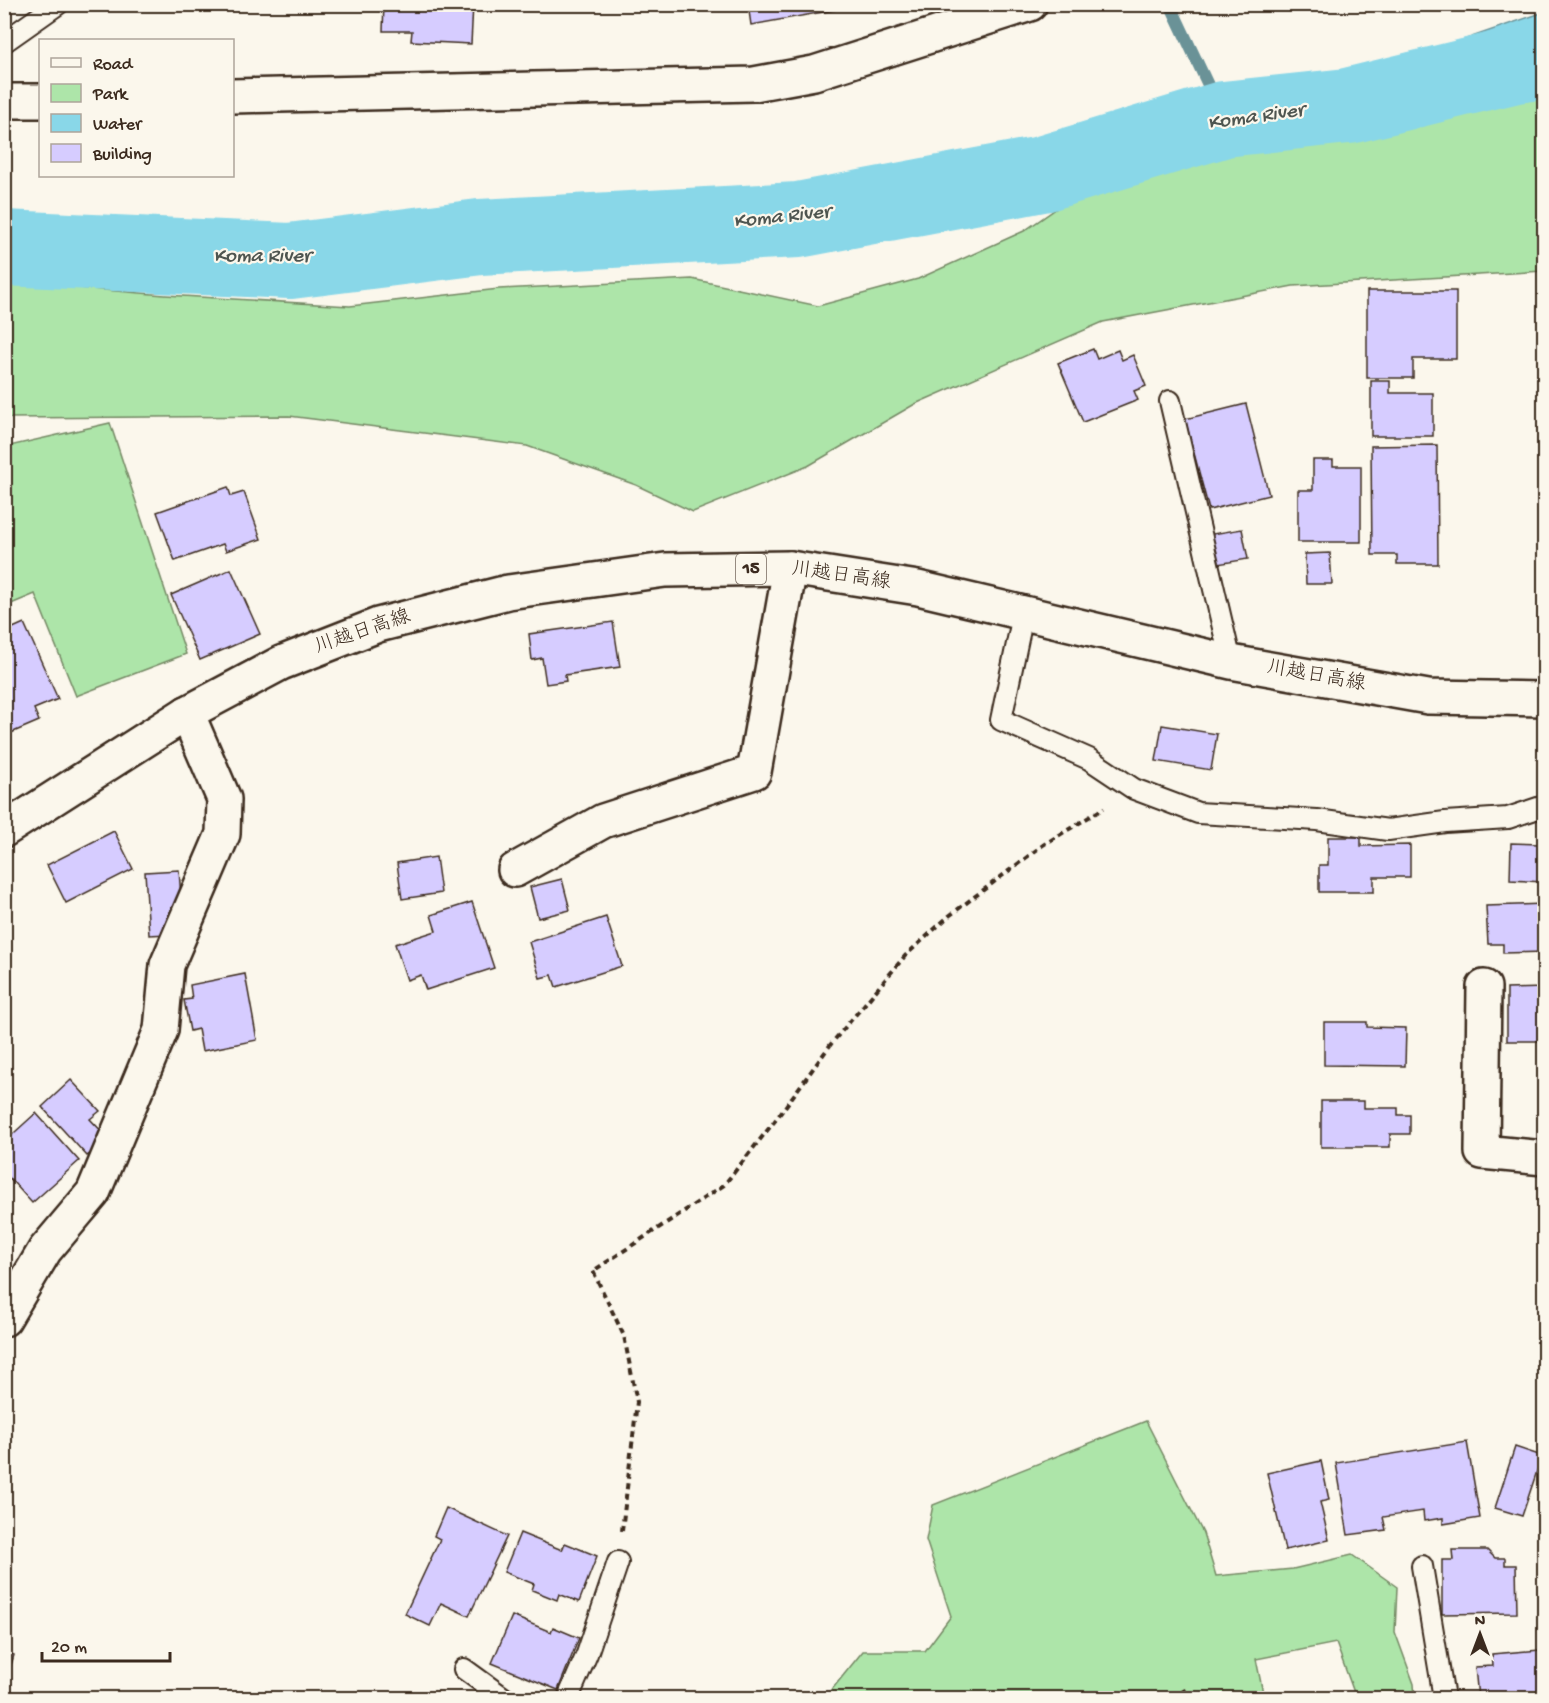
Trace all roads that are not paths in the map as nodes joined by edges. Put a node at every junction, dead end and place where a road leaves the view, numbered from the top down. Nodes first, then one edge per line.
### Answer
1 (58, 4) edge
2 (1018, 6) edge
3 (4, 42) edge
4 (234, 96) edge
5 (4, 101) edge
6 (39, 101) edge
7 (1170, 401) dead end
8 (790, 568) junction
9 (1023, 615) junction
10 (1231, 662) junction
11 (1545, 699) edge
12 (187, 713) junction
13 (1545, 806) edge
14 (4, 830) edge
15 (515, 870) dead end
16 (1484, 987) dead end
17 (1545, 1158) edge
18 (4, 1319) edge
19 (618, 1562) road end
20 (1422, 1566) dead end
21 (464, 1669) dead end
22 (504, 1698) edge
23 (568, 1698) edge
24 (1444, 1698) edge

1 - 3 lane
2 - 4 street
5 - 6 street
7 - 10 lane
8 - 9 street, 川越日高線 / 15
8 - 12 street, 川越日高線 / 15
8 - 15 street
9 - 10 street, 川越日高線 / 15
9 - 13 lane
10 - 11 street, 川越日高線 / 15
12 - 14 street, 川越日高線 / 15
12 - 18 street
16 - 17 street
19 - 23 lane
20 - 24 lane
21 - 22 lane

